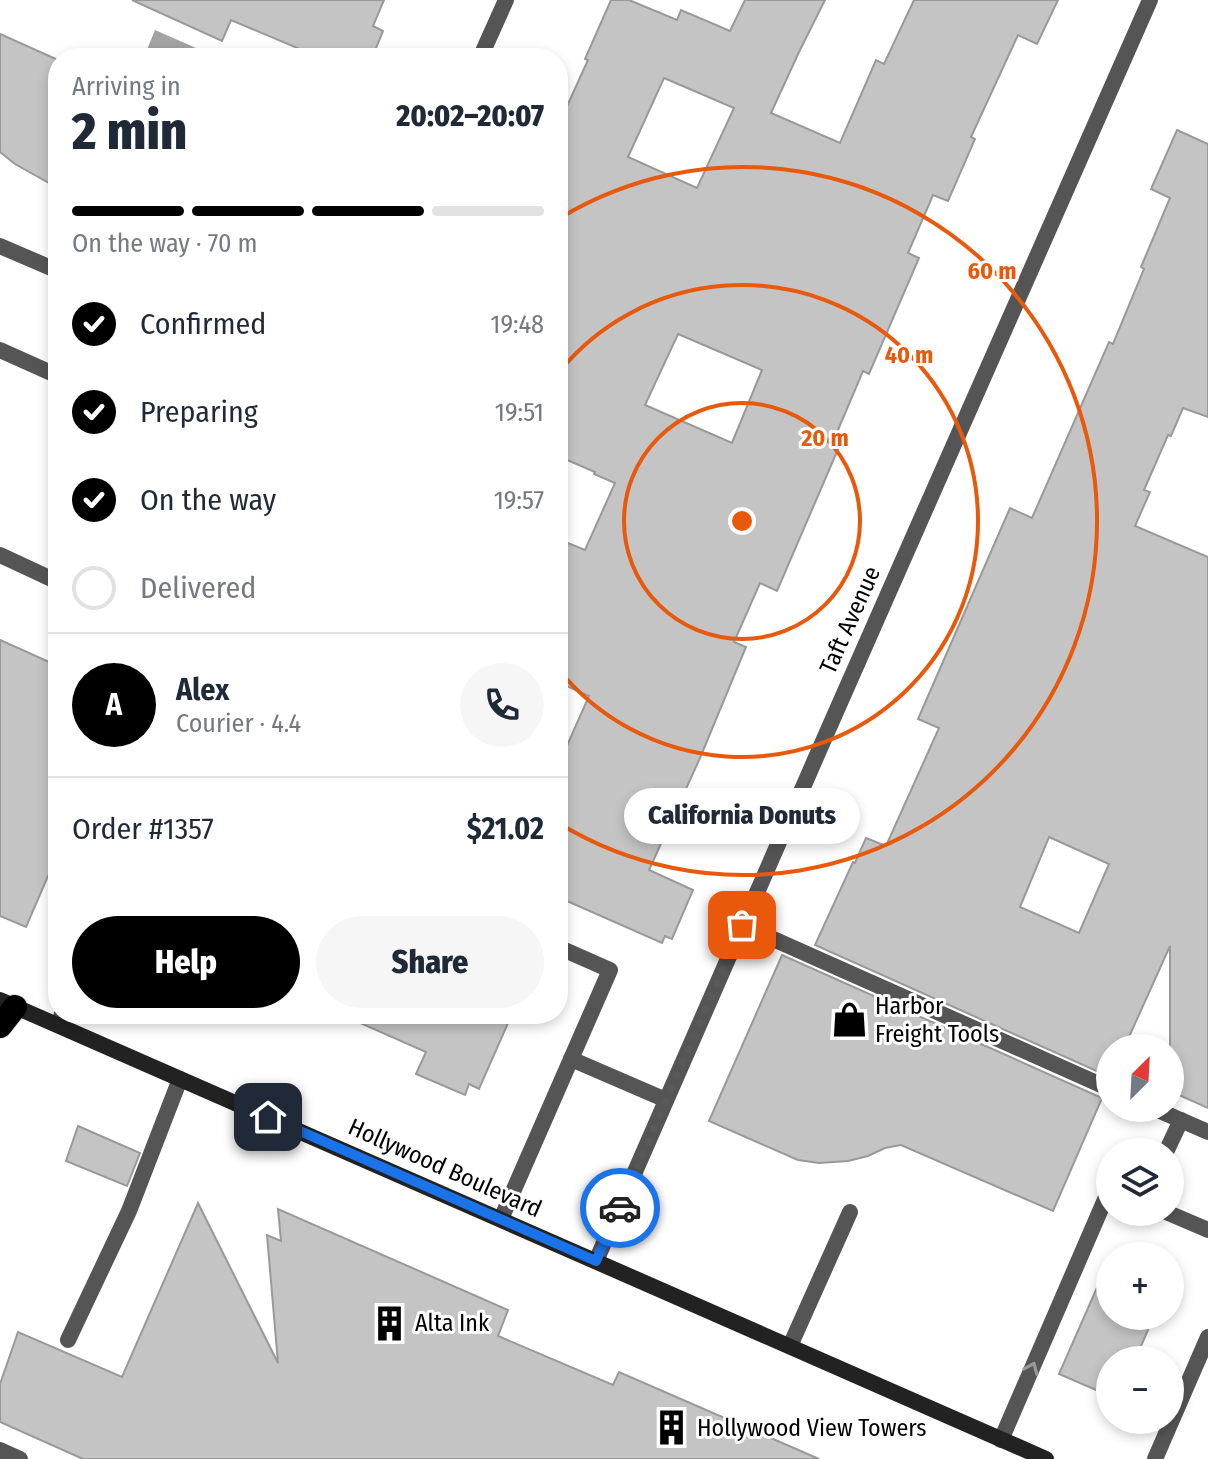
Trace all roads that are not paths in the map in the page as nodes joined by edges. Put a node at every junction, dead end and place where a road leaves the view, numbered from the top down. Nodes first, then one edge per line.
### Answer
1 (506, 0) edge
2 (1150, 0) edge
3 (484, 48) edge
4 (0, 246) edge
5 (48, 267) edge
6 (0, 350) edge
7 (48, 372) edge
8 (0, 555) edge
9 (48, 577) edge
10 (742, 925) junction
11 (568, 951) edge
12 (7, 1004) edge
13 (48, 1016) edge
14 (68, 1024) edge
15 (0, 1026) edge
16 (571, 1059) junction
17 (180, 1079) junction
18 (1096, 1083) edge
19 (666, 1100) junction
20 (1184, 1121) edge
21 (1208, 1132) edge
22 (850, 1212) dead end
23 (501, 1219) junction
24 (1096, 1220) edge
25 (1184, 1220) edge
26 (1208, 1230) edge
27 (596, 1261) junction
28 (1208, 1337) edge
29 (68, 1340) dead end
30 (790, 1346) junction
31 (1001, 1440) junction
32 (0, 1450) edge
33 (20, 1459) edge
34 (1046, 1459) edge
35 (1155, 1459) edge

1 - 3 street
2 - 10 street, Taft Avenue
4 - 5 street
6 - 7 street
8 - 9 street
10 - 18 street
10 - 19 street, Taft Avenue
11 - 16 street
12 - 13 main road, Hollywood Boulevard
12 - 15 highway
14 - 17 main road, Hollywood Boulevard
16 - 19 street
16 - 23 street
17 - 23 main road, Hollywood Boulevard
17 - 29 street
19 - 27 street, Taft Avenue
20 - 21 street
22 - 30 street
23 - 27 main road, Hollywood Boulevard
31 -> 24 street
25 - 26 street
27 - 30 main road, Hollywood Boulevard
28 - 35 street
30 - 31 main road, Hollywood Boulevard
31 - 34 main road, Hollywood Boulevard
32 - 33 street

